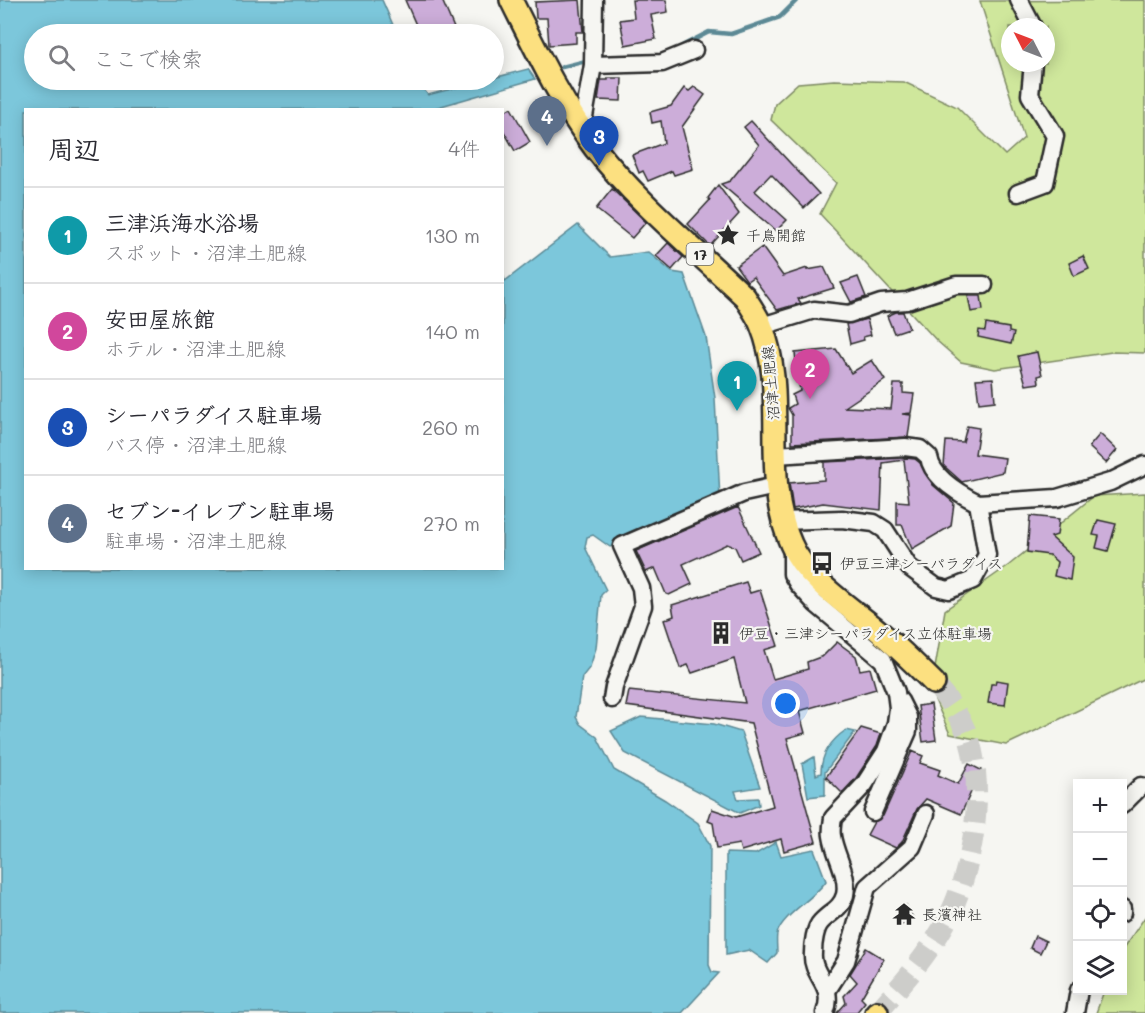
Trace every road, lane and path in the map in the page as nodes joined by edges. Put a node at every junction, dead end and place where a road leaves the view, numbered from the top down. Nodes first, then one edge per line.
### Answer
1 (511, 0) edge
2 (594, 0) edge
3 (1019, 0) edge
4 (1028, 18) edge
5 (694, 50) dead end
6 (593, 65) junction
7 (1032, 72) edge
8 (582, 128) junction
9 (1018, 193) dead end
10 (984, 285) dead end
11 (762, 326) junction
12 (775, 455) junction
13 (1145, 465) edge
14 (776, 486) junction
15 (978, 503) junction
16 (782, 521) junction
17 (792, 547) junction
18 (934, 683) tunnel mouth
19 (896, 692) junction
20 (612, 699) dead end
21 (1141, 786) dead end
22 (1127, 800) edge
23 (873, 812) dead end
24 (926, 814) dead end
25 (828, 989) junction
26 (1078, 995) edge
27 (825, 1013) edge
28 (1075, 1013) edge

1 - 8 main road, 沼津土肥線 / 17
2 - 6 street
3 - 4 street
5 - 6 street
6 - 8 street
7 - 9 street
8 - 11 main road, 沼津土肥線 / 17
10 - 11 street
11 - 12 main road, 沼津土肥線 / 17
12 - 14 main road, 沼津土肥線 / 17
12 - 15 street
13 - 15 street
14 - 16 main road, 沼津土肥線 / 17
14 - 20 street
15 - 16 street
16 - 17 main road, 沼津土肥線 / 17
17 - 18 main road, 沼津土肥線 / 17
17 - 19 street
19 - 23 street
19 - 25 street
21 - 22 street
24 - 25 street
25 - 27 street
26 - 28 street

